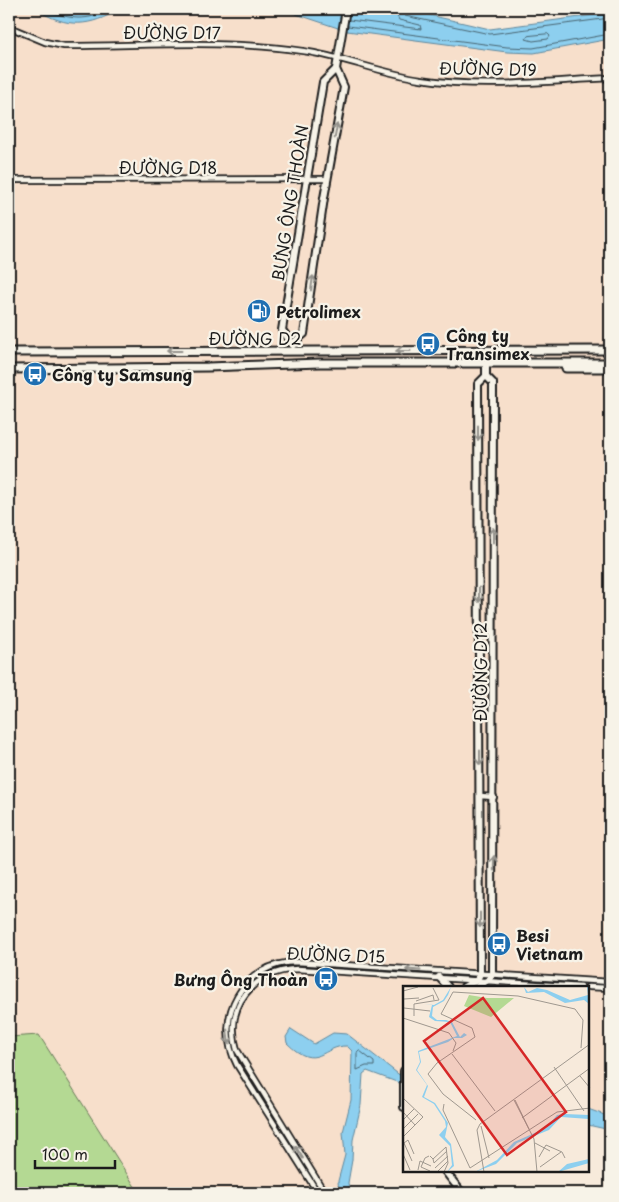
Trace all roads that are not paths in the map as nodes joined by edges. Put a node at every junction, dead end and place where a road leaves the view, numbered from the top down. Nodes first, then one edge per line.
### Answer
1 (346, 9) edge
2 (9, 27) edge
3 (337, 59) junction
4 (336, 69) junction
5 (610, 78) edge
6 (306, 178) junction
7 (328, 179) junction
8 (9, 180) edge
9 (293, 343) junction
10 (610, 346) edge
11 (518, 347) junction
12 (486, 349) junction
13 (526, 350) junction
14 (610, 350) edge
15 (293, 351) junction
16 (501, 351) junction
17 (9, 352) edge
18 (610, 363) edge
19 (292, 364) junction
20 (486, 364) junction
21 (501, 365) junction
22 (610, 368) edge
23 (9, 370) edge
24 (486, 376) junction
25 (480, 796) junction
26 (494, 797) junction
27 (439, 977) junction
28 (490, 978) junction
29 (478, 980) edge
30 (610, 982) edge
31 (447, 986) edge
32 (466, 986) edge
33 (571, 986) edge
34 (589, 988) edge
35 (610, 988) edge
36 (277, 1115) junction
37 (271, 1119) junction
38 (446, 1172) edge
39 (318, 1193) edge
40 (325, 1193) edge
41 (462, 1193) edge

1 - 3 street
2 - 3 street, ĐƯỜNG D17
3 - 4 street
3 - 5 street, ĐƯỜNG D19
4 - 6 street, BƯNG ÔNG THOÀN
7 -> 4 street
6 - 7 street, ĐƯỜNG D18
6 - 8 street, ĐƯỜNG D18
6 - 9 street, BƯNG ÔNG THOÀN
9 -> 7 street
9 - 15 street, BƯNG ÔNG THOÀN
10 - 11 main road, ĐƯỜNG D2
11 - 13 main road, ĐƯỜNG D2
11 - 16 main road, ĐƯỜNG D2
12 -> 15 main road, ĐƯỜNG D2
12 - 16 main road, ĐƯỜNG D2
12 - 20 main road
13 - 14 main road, ĐƯỜNG D2
13 - 16 main road, ĐƯỜNG D2
15 -> 17 main road, ĐƯỜNG D2
15 - 19 main road
18 - 21 main road, ĐƯỜNG D2
19 - 20 main road, ĐƯỜNG D2
19 - 23 main road, ĐƯỜNG D2
20 - 21 main road, ĐƯỜNG D2
20 - 24 street, ĐƯỜNG D12
21 - 22 main road, ĐƯỜNG D2
24 -> 25 street, ĐƯỜNG D12
26 -> 24 street, ĐƯỜNG D12
25 - 26 street
25 -> 29 street, ĐƯỜNG D12
28 -> 26 street, ĐƯỜNG D12
27 - 29 street, ĐƯỜNG D15
27 - 31 street
27 - 36 street, ĐƯỜNG D15
28 - 29 street
28 - 29 street, ĐƯỜNG D15
28 - 30 street, ĐƯỜNG D15
28 - 33 street, ĐƯỜNG D15
29 - 32 street
29 -> 37 street, ĐƯỜNG D15
34 - 35 street
36 - 37 street
40 -> 36 street, ĐƯỜNG D15
37 - 39 street, ĐƯỜNG D15
38 - 41 street

